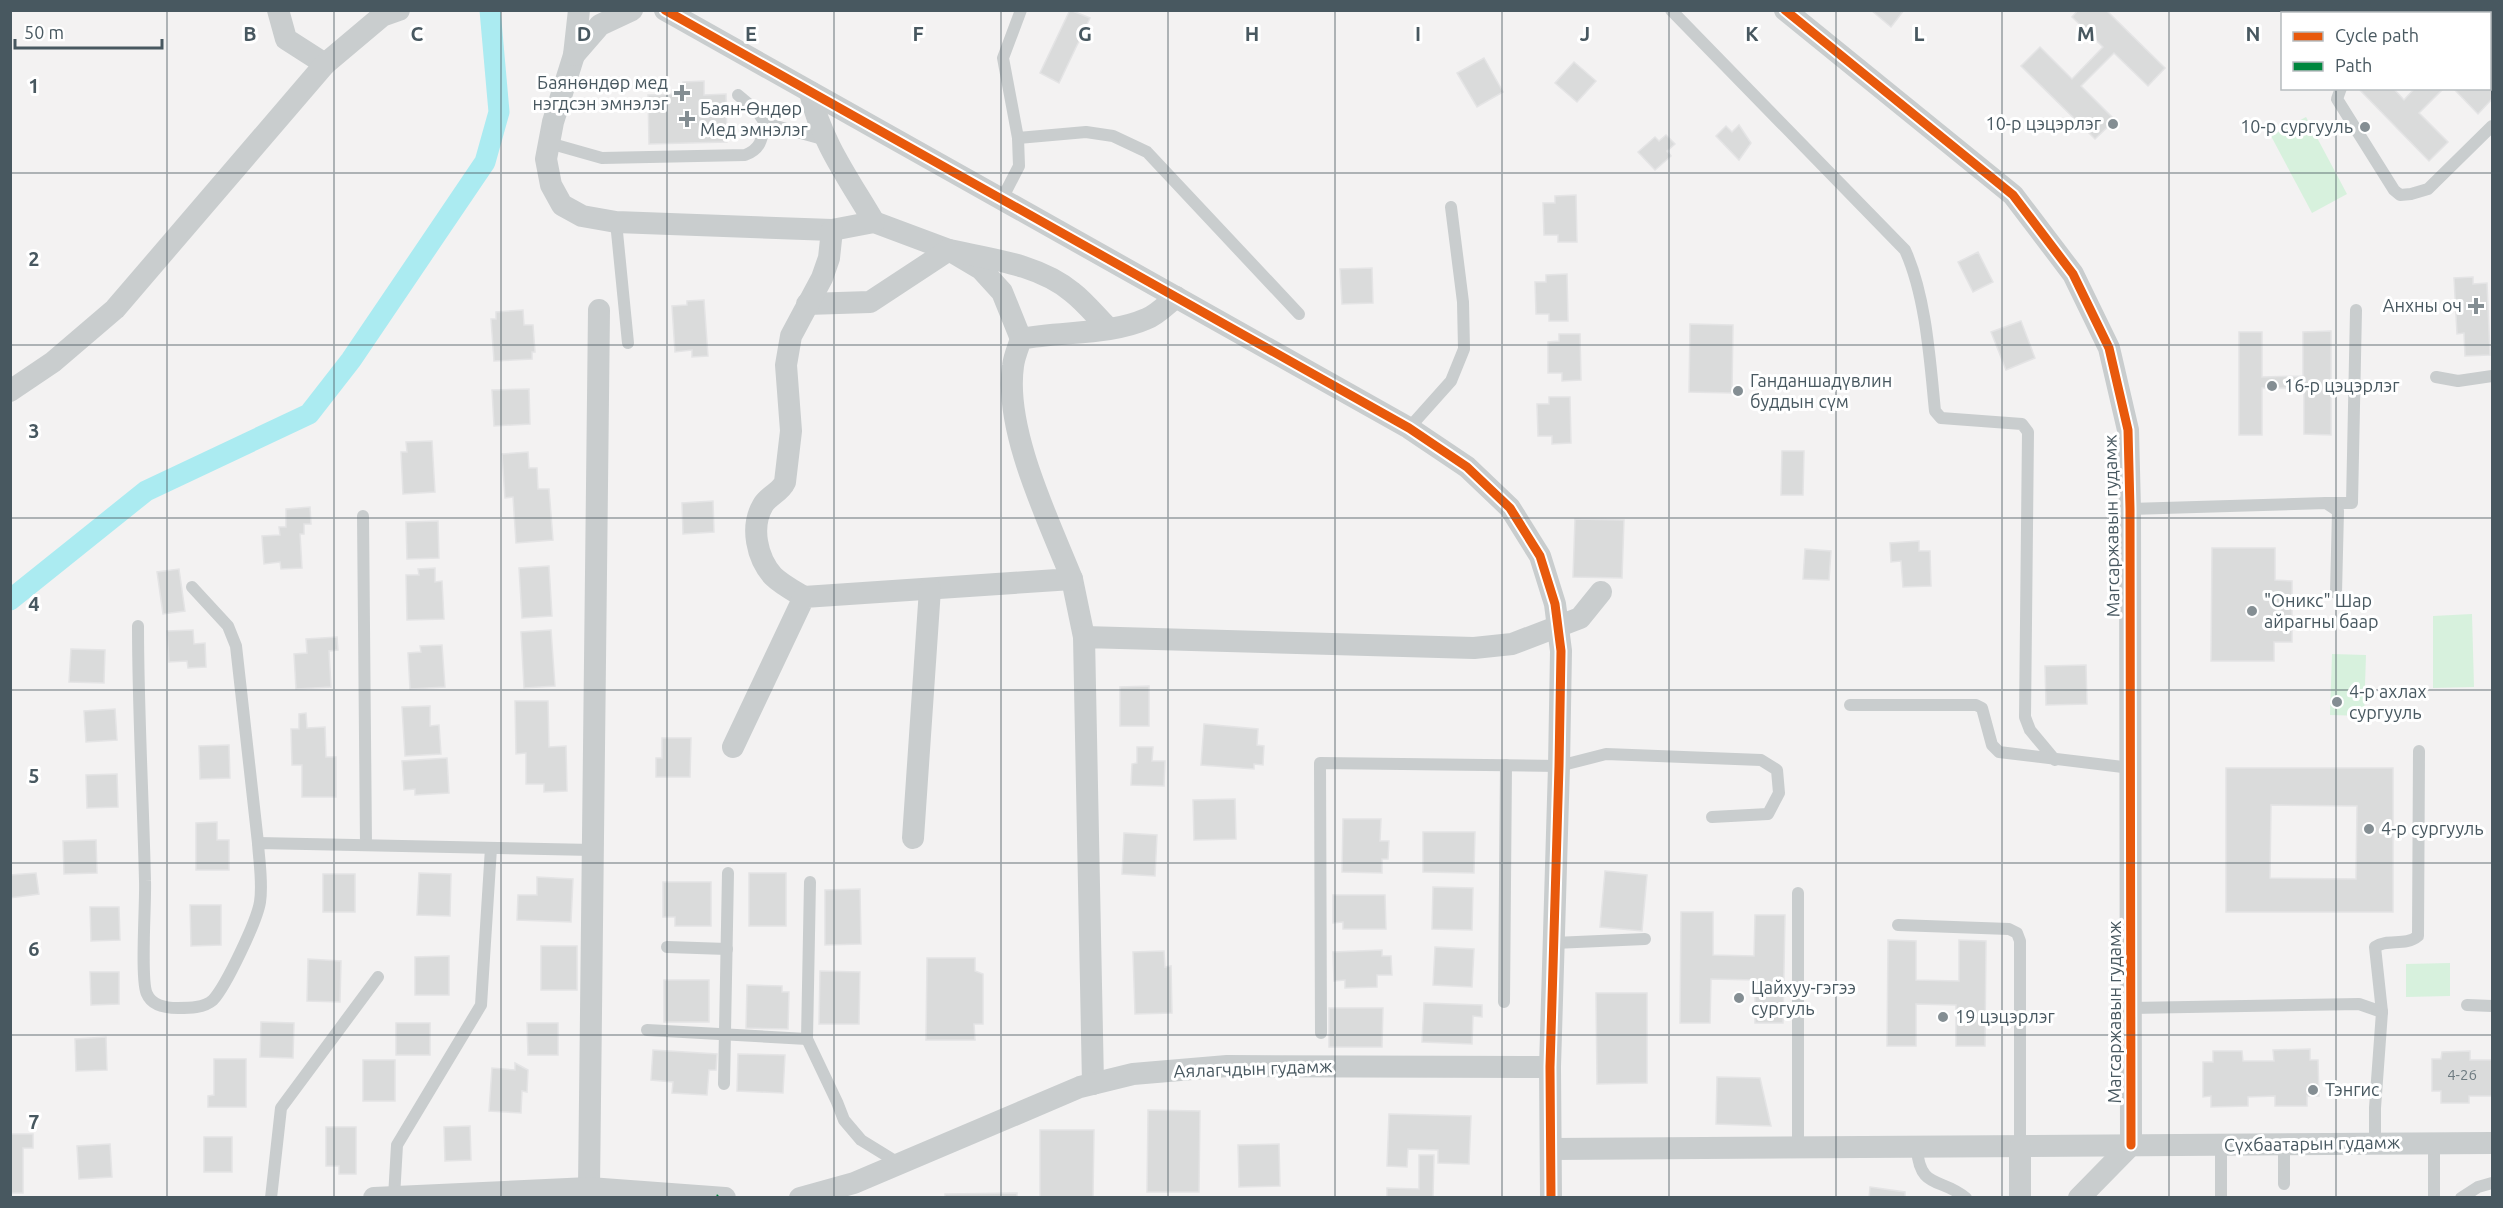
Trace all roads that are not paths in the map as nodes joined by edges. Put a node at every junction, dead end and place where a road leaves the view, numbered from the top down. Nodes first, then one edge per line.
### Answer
1 (278, 10) edge
2 (399, 10) edge
3 (579, 10) edge
4 (632, 10) edge
5 (665, 10) edge
6 (1021, 10) edge
7 (1671, 10) edge
8 (1785, 10) edge
9 (574, 55) junction
10 (325, 64) junction
11 (2340, 90) edge
12 (810, 92) junction
13 (738, 95) dead end
14 (765, 123) junction
15 (2493, 126) edge
16 (1018, 138) junction
17 (826, 140) junction
18 (549, 143) junction
19 (1002, 199) junction
20 (1451, 207) dead end
21 (616, 222) junction
22 (874, 222) junction
23 (832, 230) junction
24 (949, 250) junction
25 (1176, 297) junction
26 (807, 304) junction
27 (599, 310) dead end
28 (2356, 310) dead end
29 (1299, 314) dead end
30 (1108, 328) junction
31 (1021, 339) junction
32 (628, 343) dead end
33 (2493, 376) edge
34 (2436, 377) dead end
35 (10, 391) edge
36 (1409, 428) junction
37 (2326, 503) junction
38 (2130, 509) junction
39 (363, 516) dead end
40 (1072, 579) junction
41 (192, 587) dead end
42 (930, 589) junction
43 (1601, 592) dead end
44 (2336, 594) dead end
45 (804, 597) junction
46 (138, 626) dead end
47 (1559, 627) junction
48 (1084, 637) junction
49 (1850, 705) dead end
50 (733, 747) dead end
51 (2419, 751) dead end
52 (2055, 760) junction
53 (1506, 765) junction
54 (1560, 766) junction
55 (2131, 768) junction
56 (1712, 817) dead end
57 (913, 838) dead end
58 (258, 843) junction
59 (366, 845) junction
60 (491, 848) junction
61 (593, 850) junction
62 (728, 873) dead end
63 (810, 882) dead end
64 (1798, 893) dead end
65 (1898, 925) dead end
66 (1645, 939) dead end
67 (1554, 942) junction
68 (668, 947) dead end
69 (727, 949) junction
70 (378, 977) dead end
71 (1503, 1002) dead end
72 (2467, 1005) dead end
73 (2493, 1006) edge
74 (2131, 1008) junction
75 (2382, 1011) junction
76 (647, 1030) dead end
77 (1321, 1033) dead end
78 (725, 1034) junction
79 (807, 1039) junction
80 (1550, 1067) junction
81 (724, 1084) dead end
82 (1093, 1084) junction
83 (2375, 1143) junction
84 (2434, 1143) junction
85 (2493, 1143) edge
86 (2131, 1145) junction
87 (2221, 1145) junction
88 (2284, 1146) junction
89 (2020, 1147) junction
90 (1552, 1149) junction
91 (1798, 1149) junction
92 (1917, 1149) junction
93 (900, 1164) junction
94 (2284, 1184) dead end
95 (2493, 1184) edge
96 (589, 1188) junction
97 (643, 1194) edge
98 (271, 1197) edge
99 (374, 1197) edge
100 (394, 1197) edge
101 (719, 1197) edge
102 (725, 1197) edge
103 (800, 1197) edge
104 (1551, 1197) edge
105 (1966, 1197) edge
106 (2020, 1197) edge
107 (2079, 1197) edge
108 (2221, 1197) edge
109 (2434, 1197) edge
110 (2461, 1197) edge

1 - 10 street
2 - 10 street
3 - 9 street
4 - 9 street
5 - 12 street
6 - 16 lane
7 - 52 lane
8 - 38 street, Магсаржавын гудамж
9 - 18 street
10 - 35 street
11 - 15 lane
12 - 17 street
12 - 19 street
13 - 14 lane
14 - 17 lane
14 - 18 lane
16 - 19 lane
16 - 29 lane
17 - 22 street
18 - 21 street
19 - 25 street
20 - 36 lane
21 - 23 street
21 - 32 lane
22 - 23 street
22 - 24 street
23 - 26 street
24 - 26 street
24 - 30 street
24 - 31 street
25 - 30 street
25 - 36 street
26 - 45 street
27 - 61 street
28 - 37 lane
30 - 31 street
31 - 40 street
33 - 34 lane
36 - 47 street
37 - 38 lane
37 - 44 lane
38 - 55 street, Магсаржавын гудамж
39 - 59 lane
40 - 42 street
40 - 48 street
41 - 58 lane
42 - 45 street
42 - 57 street
43 - 47 street
45 - 50 street
46 - 58 lane
47 - 48 street
47 - 54 street
48 - 82 street
49 - 52 lane
51 - 75 lane
52 - 55 lane
53 - 54 lane
53 - 71 lane
53 - 77 lane
54 - 56 lane
54 - 67 street
55 - 74 street, Магсаржавын гудамж
58 - 59 lane
59 - 60 lane
60 - 61 lane
60 - 100 lane
61 - 96 street
62 - 69 lane
63 - 79 lane
64 - 91 lane
65 - 89 lane
66 - 67 lane
67 - 80 street
68 - 69 lane
69 - 78 lane
70 - 98 lane
72 - 73 lane
74 - 75 lane
74 - 86 street, Магсаржавын гудамж
75 - 83 lane
76 - 78 lane
78 - 79 lane
78 - 81 lane
79 - 93 lane
80 - 82 street, Аялагчдын гудамж
80 - 90 street
82 - 93 street, Аялагчдын гудамж
83 - 84 street, Сүхбаатарын гудамж
83 - 88 street, Сүхбаатарын гудамж
84 - 85 street, Сүхбаатарын гудамж
84 - 109 lane
86 - 87 street, Сүхбаатарын гудамж
86 - 89 street, Сүхбаатарын гудамж
86 - 107 street
87 - 88 street, Сүхбаатарын гудамж
87 - 108 lane
88 - 94 lane
89 - 92 street, Сүхбаатарын гудамж
89 - 106 street
90 - 91 street, Сүхбаатарын гудамж
90 - 104 street
91 - 92 street, Сүхбаатарын гудамж
92 - 105 lane
93 - 103 street, Аялагчдын гудамж
95 - 110 lane
96 - 97 street
96 - 100 street
97 - 101 street
99 - 100 street
101 - 102 street

